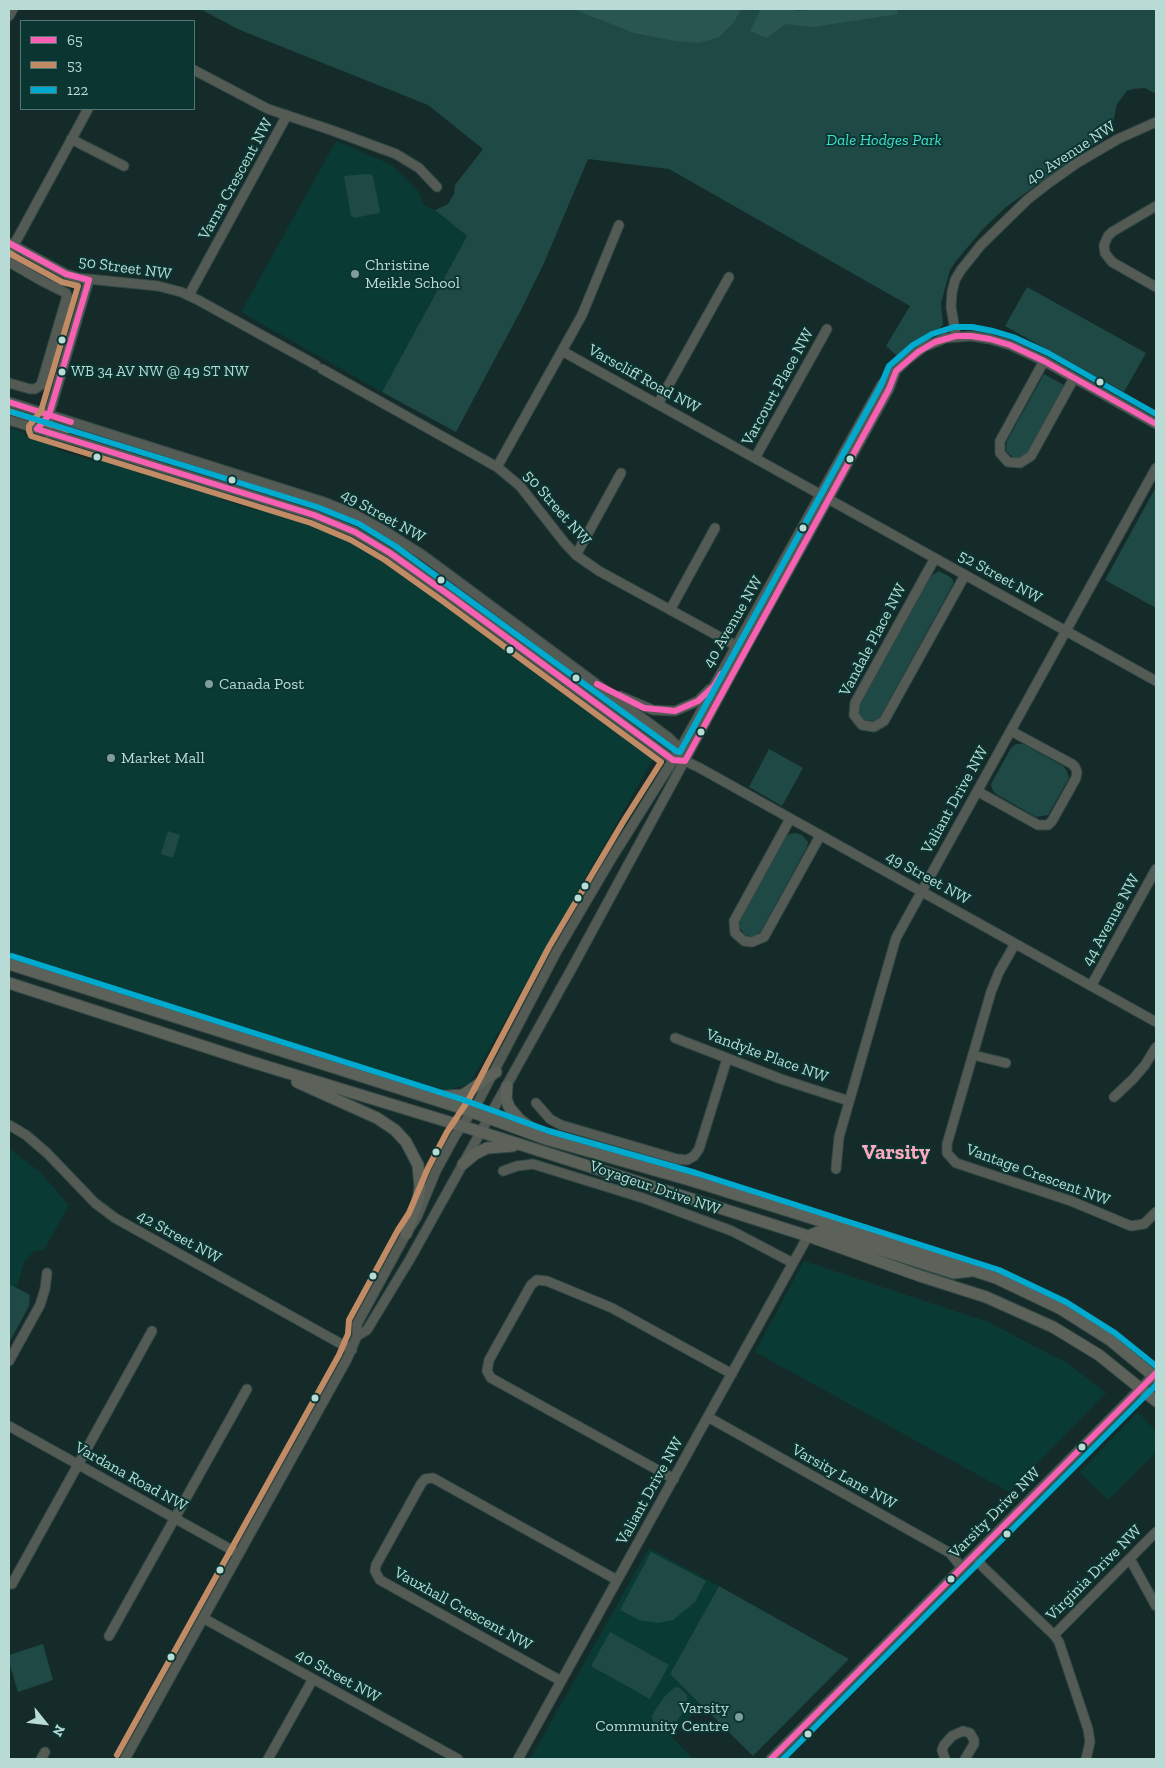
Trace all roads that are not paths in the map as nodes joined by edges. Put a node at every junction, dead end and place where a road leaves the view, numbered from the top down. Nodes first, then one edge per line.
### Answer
1 (13, 9) edge
2 (9, 16) edge
3 (195, 71) edge
4 (87, 110) edge
5 (287, 115) junction
6 (1156, 122) edge
7 (71, 139) junction
8 (124, 166) dead end
9 (437, 187) dead end
10 (1156, 206) edge
11 (619, 226) dead end
12 (11, 244) edge
13 (9, 254) edge
14 (9, 262) edge
15 (729, 277) dead end
16 (90, 280) junction
17 (1156, 288) edge
18 (189, 295) junction
19 (827, 329) dead end
20 (956, 336) junction
21 (562, 351) junction
22 (1044, 362) junction
23 (1074, 378) junction
24 (9, 384) edge
25 (9, 402) edge
26 (658, 404) junction
27 (48, 415) junction
28 (9, 420) edge
29 (1156, 424) edge
30 (38, 430) junction
31 (48, 433) junction
32 (755, 458) junction
33 (497, 467) junction
34 (1156, 468) edge
35 (621, 473) dead end
36 (824, 497) junction
37 (716, 528) dead end
38 (576, 555) junction
39 (935, 558) junction
40 (965, 575) junction
41 (670, 610) junction
42 (1066, 631) junction
43 (740, 648) junction
44 (1156, 681) edge
45 (714, 686) junction
46 (603, 688) junction
47 (1010, 731) junction
48 (680, 749) junction
49 (673, 760) junction
50 (685, 761) junction
51 (977, 791) junction
52 (790, 819) junction
53 (820, 836) junction
54 (1156, 868) edge
55 (921, 892) junction
56 (1015, 944) junction
57 (9, 964) edge
58 (9, 983) edge
59 (1092, 986) junction
60 (1156, 1022) edge
61 (675, 1038) dead end
62 (1156, 1046) edge
63 (972, 1055) junction
64 (727, 1059) junction
65 (252, 1062) junction
66 (1006, 1063) dead end
67 (496, 1072) junction
68 (507, 1086) junction
69 (1114, 1097) dead end
70 (427, 1098) junction
71 (849, 1101) junction
72 (536, 1103) dead end
73 (472, 1113) junction
74 (488, 1119) junction
75 (9, 1125) edge
76 (462, 1126) junction
77 (480, 1133) junction
78 (546, 1139) junction
79 (519, 1145) junction
80 (463, 1164) junction
81 (836, 1168) dead end
82 (503, 1171) dead end
83 (1156, 1212) edge
84 (406, 1234) junction
85 (808, 1236) junction
86 (794, 1263) junction
87 (973, 1270) junction
88 (47, 1273) dead end
89 (152, 1331) dead end
90 (358, 1336) junction
91 (352, 1350) junction
92 (9, 1361) edge
93 (732, 1374) junction
94 (1155, 1375) edge
95 (247, 1389) dead end
96 (1141, 1389) junction
97 (1156, 1402) edge
98 (708, 1417) junction
99 (9, 1426) edge
100 (78, 1465) junction
101 (674, 1479) junction
102 (175, 1519) junction
103 (1156, 1532) edge
104 (239, 1554) junction
105 (975, 1555) junction
106 (1130, 1559) junction
107 (962, 1568) junction
108 (617, 1580) junction
109 (12, 1584) dead end
110 (1156, 1606) edge
111 (203, 1618) junction
112 (1054, 1635) junction
113 (109, 1636) dead end
114 (313, 1679) junction
115 (561, 1681) junction
116 (125, 1759) edge
117 (268, 1759) edge
118 (458, 1759) edge
119 (518, 1759) edge
120 (771, 1759) edge
121 (945, 1759) edge
122 (965, 1759) edge
123 (1086, 1759) edge

1 - 2 street
3 - 5 street, Varna Crescent NW
4 - 7 street
5 - 9 street
5 - 18 street, Varna Crescent NW
6 - 20 street, 40 Avenue NW
7 - 8 street
7 - 12 street
10 - 17 street
11 - 21 street
12 - 13 street
12 - 16 street, 50 Street NW
14 - 24 street
15 - 26 street
16 - 18 street, 50 Street NW
16 - 27 street
18 - 33 street, 50 Street NW
19 - 32 street, Varcourt Place NW
20 - 22 street
20 - 36 street, 40 Avenue NW
21 - 26 street, Varscliff Road NW
21 - 33 street, Varscliff Road NW
22 - 23 street
22 - 23 street
23 - 29 street
25 - 27 street, 49 Street NW
26 - 32 street, Varscliff Road NW
27 - 30 street
27 - 31 street
27 - 46 street, 49 Street NW
28 - 30 street, 49 Street NW
30 - 31 street, 49 Street NW
31 - 49 street, 49 Street NW
32 - 36 street, Varscliff Road NW
33 - 38 street, 50 Street NW
34 - 42 street, Valiant Drive NW
35 - 38 street
36 - 39 street, 52 Street NW
36 - 43 street, 40 Avenue NW
37 - 41 street
38 - 41 street, 50 Street NW
39 - 40 street, 52 Street NW
39 - 40 street, Vandale Place NW
40 - 42 street, 52 Street NW
41 - 43 street, 50 Street NW
42 - 44 street, 52 Street NW
42 - 47 street, Valiant Drive NW
43 - 45 street, 40 Avenue NW
43 - 50 street, 40 Avenue NW
45 - 46 street
45 - 48 street, 40 Avenue NW
46 - 48 street, 49 Street NW
47 - 51 street, Valiant Drive NW
47 - 51 street
48 - 49 street, 40 Avenue NW
48 - 50 street, 49 Street NW
49 - 50 street, 49 Street NW
49 - 67 street, 40 Avenue NW
50 - 52 street, 49 Street NW
50 - 68 street, 40 Avenue NW
51 - 55 street, Valiant Drive NW
52 - 53 street, 49 Street NW
52 - 53 street
53 - 55 street, 49 Street NW
54 - 59 street, 44 Avenue NW
55 - 56 street, 49 Street NW
55 - 71 street, Valiant Drive NW
56 - 59 street, 49 Street NW
56 - 63 street, Vantage Crescent NW
57 - 70 main road
58 - 65 main road
59 - 60 street, 49 Street NW
61 - 64 street, Vandyke Place NW
62 - 69 street
63 - 66 street
63 - 83 street, Vantage Crescent NW
64 - 71 street, Vandyke Place NW
64 - 72 street, Voyageur Drive NW
65 - 76 main road
65 - 84 main road
67 - 70 main road
67 - 73 street, 40 Avenue NW
68 - 74 street, 40 Avenue NW
68 - 78 main road
70 - 73 main road
71 - 81 street, Valiant Drive NW
73 - 74 main road
73 - 76 street, 40 Avenue NW
74 - 77 street, 40 Avenue NW
74 - 78 main road
75 - 91 street, 42 Street NW
76 - 77 main road
76 - 84 street, 40 Avenue NW
77 - 79 main road
77 - 80 street, 40 Avenue NW
78 - 87 main road
79 - 80 main road
79 - 85 main road
80 - 90 street, 40 Avenue NW
82 - 86 street, Voyageur Drive NW
84 - 90 street, 40 Avenue NW
85 - 86 street, Valiant Drive NW
85 - 87 main road
85 - 96 main road
86 - 93 street, Valiant Drive NW
87 - 94 main road
88 - 92 street
89 - 100 street
90 - 91 street, 40 Avenue NW
91 - 104 street, 40 Avenue NW
93 - 98 street, Valiant Drive NW
93 - 101 street
94 - 96 street, Varsity Drive NW
95 - 102 street
96 - 97 main road
96 - 105 street, Varsity Drive NW
98 - 101 street, Valiant Drive NW
98 - 107 street, Varsity Lane NW
99 - 100 street, Vardana Road NW
100 - 102 street, Vardana Road NW
100 - 109 street
101 - 108 street, Valiant Drive NW
102 - 104 street, Vardana Road NW
102 - 113 street
103 - 106 street, Virginia Drive NW
104 - 111 street, 40 Avenue NW
105 - 107 street, Varsity Drive NW
105 - 112 street
106 - 110 street
106 - 112 street, Virginia Drive NW
107 - 120 street, Varsity Drive NW
108 - 115 street, Valiant Drive NW
108 - 115 street, Vauxhall Crescent NW
111 - 114 street, 40 Street NW
111 - 116 street, 40 Avenue NW
112 - 123 street
114 - 117 street
114 - 118 street, 40 Street NW
115 - 119 street, Valiant Drive NW
121 - 122 street

